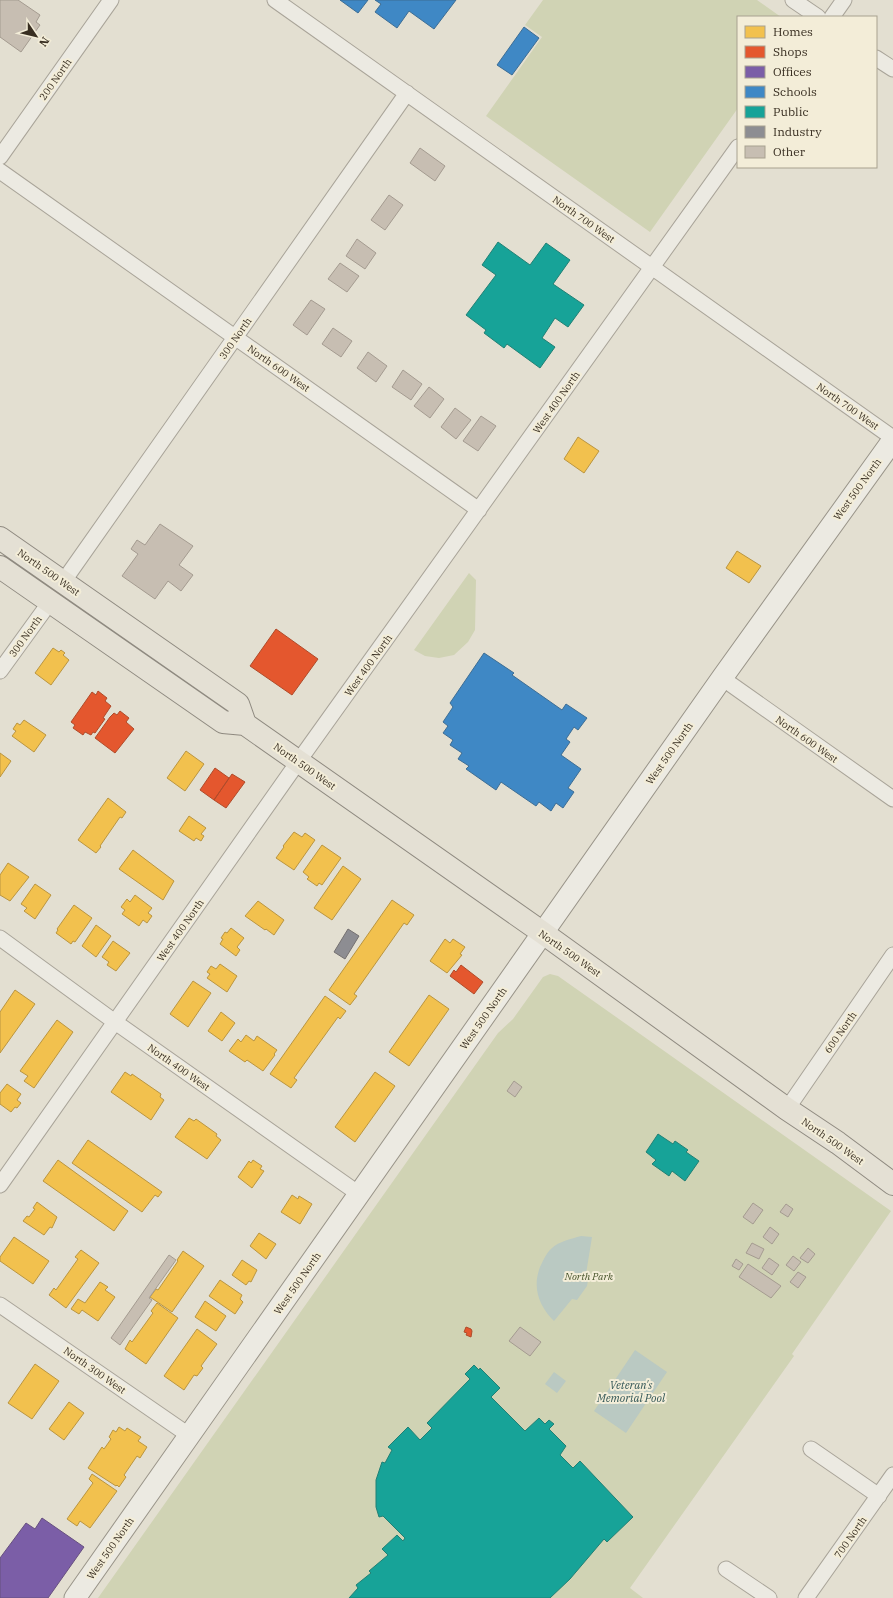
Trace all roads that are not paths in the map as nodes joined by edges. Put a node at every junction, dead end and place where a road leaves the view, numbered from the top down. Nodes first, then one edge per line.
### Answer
1 (111, 0) edge
2 (275, 0) edge
3 (793, 0) edge
4 (844, 0) edge
5 (817, 16) edge
6 (833, 16) edge
7 (877, 59) edge
8 (893, 70) edge
9 (407, 94) junction
10 (737, 149) edge
11 (0, 157) edge
12 (0, 171) edge
13 (652, 268) junction
14 (236, 338) junction
15 (893, 439) edge
16 (479, 510) junction
17 (0, 538) edge
18 (0, 566) edge
19 (63, 582) junction
20 (50, 602) junction
21 (0, 671) edge
22 (722, 678) junction
23 (244, 724) junction
24 (298, 762) junction
25 (893, 799) edge
26 (543, 933) junction
27 (0, 938) edge
28 (893, 955) edge
29 (115, 1022) junction
30 (787, 1109) junction
31 (893, 1184) edge
32 (0, 1185) edge
33 (359, 1194) junction
34 (0, 1305) edge
35 (190, 1436) junction
36 (811, 1449) dead end
37 (893, 1475) edge
38 (878, 1496) junction
39 (726, 1569) dead end
40 (75, 1598) edge
41 (769, 1598) edge
42 (806, 1598) edge

1 - 11 street, 200 North
2 - 9 street, North 700 West
3 - 5 street
4 - 6 street
7 - 8 street
9 - 13 street, North 700 West
9 - 14 street, 300 North
10 - 13 street, West 400 North
12 - 14 street, North 600 West
13 - 15 street, North 700 West
13 - 16 street, West 400 North
14 - 16 street, North 600 West
14 - 19 street, 300 North
15 - 22 street, West 500 North
16 - 24 street, West 400 North
17 - 19 main road, North 500 West
18 - 20 main road, North 500 West
19 - 23 main road, North 500 West
20 - 21 street, 300 North
20 - 23 main road, North 500 West
22 - 25 street, North 600 West
22 - 26 street, West 500 North
23 - 24 main road, North 500 West
24 - 26 main road, North 500 West
24 - 29 street, West 400 North
26 - 30 main road, North 500 West
26 - 33 street, West 500 North
27 - 29 street, North 400 West
28 - 30 street, 600 North
29 - 32 street, West 400 North
29 - 33 street, North 400 West
30 - 31 main road, North 500 West
33 - 35 street, West 500 North
34 - 35 street, North 300 West
35 - 40 street, West 500 North
36 - 38 street
37 - 38 street, 700 North
38 - 42 street, 700 North
39 - 41 street

